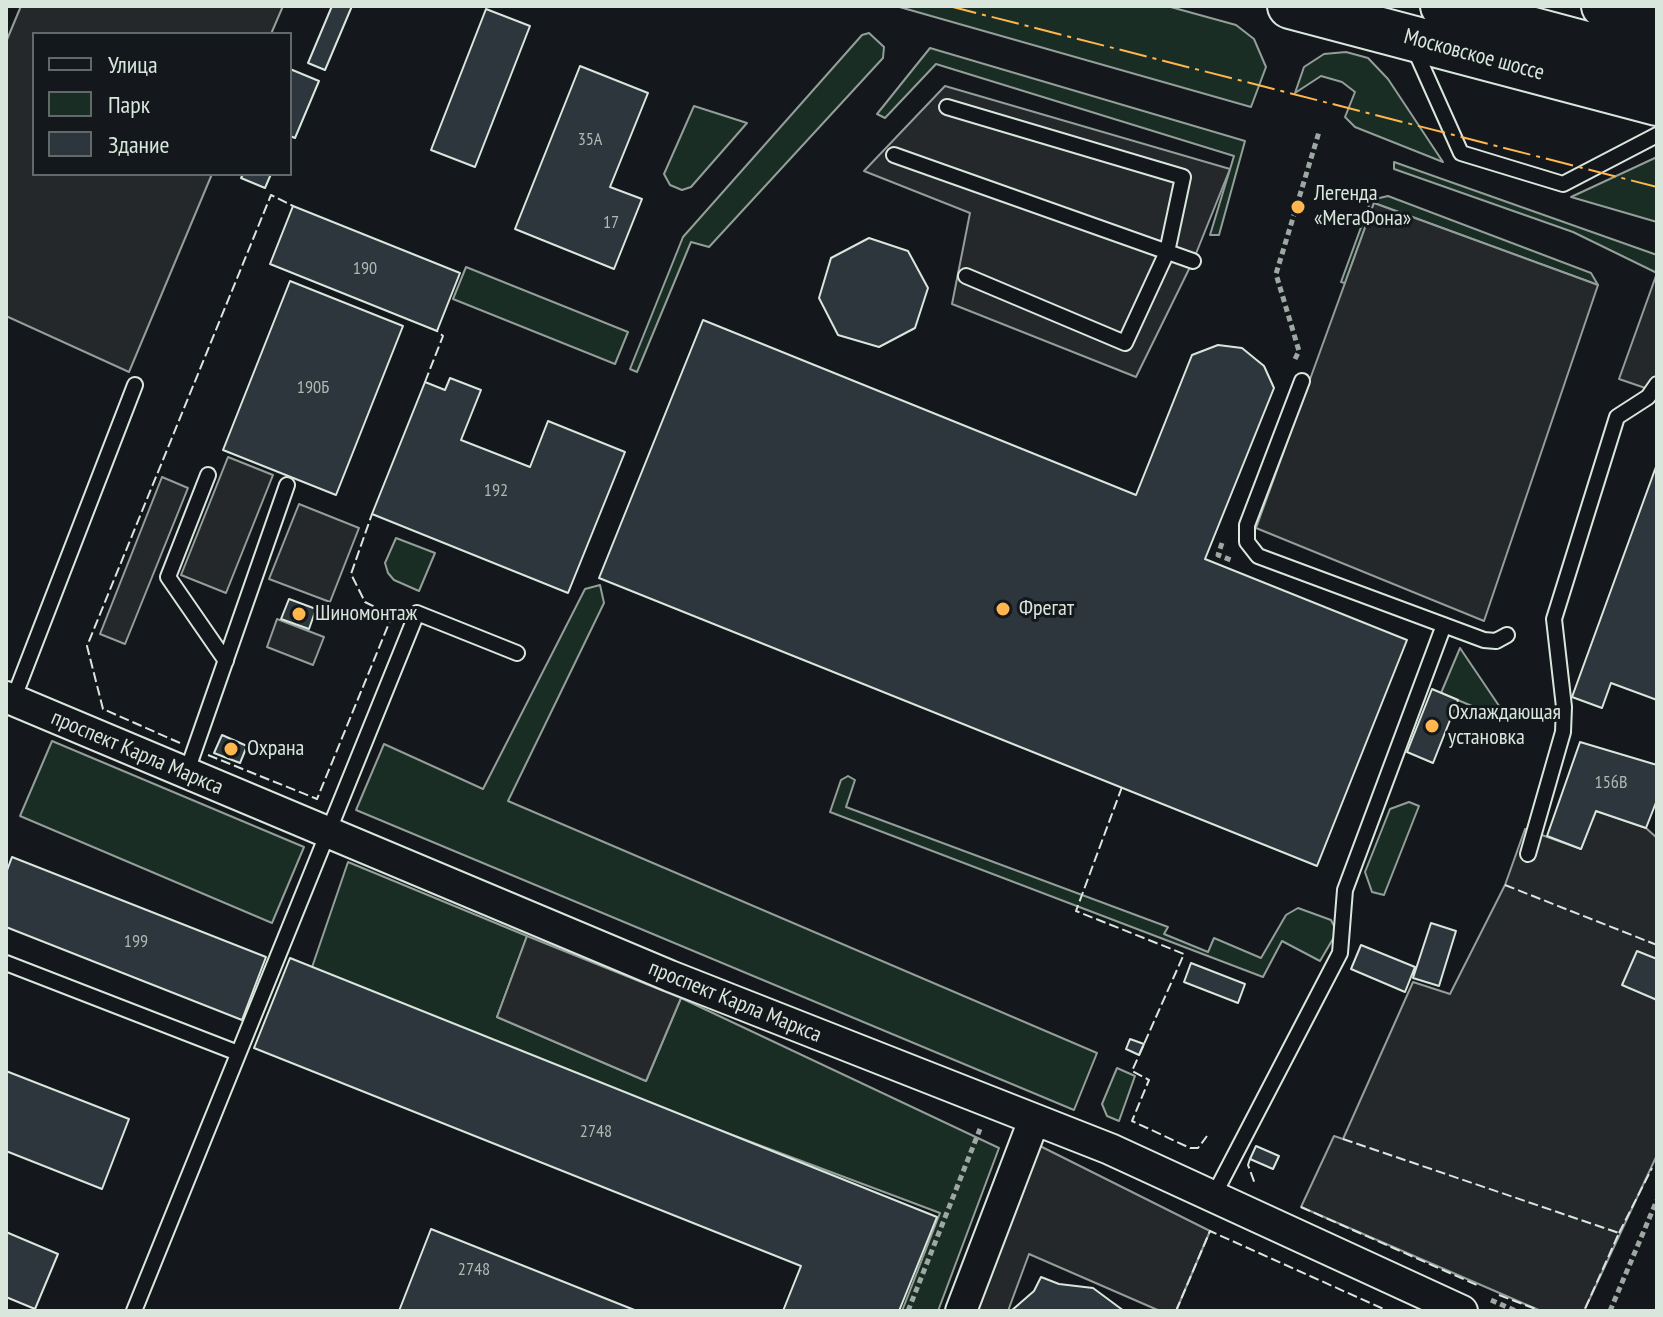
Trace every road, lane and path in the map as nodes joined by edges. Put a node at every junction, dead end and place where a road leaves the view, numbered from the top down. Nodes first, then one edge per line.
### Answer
1 (1290, 6) edge
2 (1443, 6) edge
3 (1604, 6) edge
4 (1657, 20) edge
5 (1400, 27) junction
6 (1657, 63) edge
7 (1657, 103) edge
8 (947, 107) dead end
9 (1319, 132) dead end
10 (1657, 135) edge
11 (894, 155) dead end
12 (1167, 252) junction
13 (1193, 261) dead end
14 (966, 276) dead end
15 (1293, 365) dead end
16 (1302, 381) dead end
17 (1657, 384) edge
18 (135, 385) dead end
19 (208, 475) dead end
20 (287, 485) dead end
21 (1224, 540) dead end
22 (1232, 560) dead end
23 (1444, 625) junction
24 (1507, 635) dead end
25 (517, 653) dead end
26 (226, 661) junction
27 (9, 699) edge
28 (186, 774) junction
29 (327, 833) junction
30 (1528, 854) dead end
31 (6, 963) edge
32 (238, 1053) junction
33 (1034, 1120) junction
34 (984, 1121) dead end
35 (1214, 1195) junction
36 (1657, 1200) edge
37 (1474, 1304) edge
38 (134, 1311) edge
39 (908, 1311) edge
40 (961, 1311) edge
41 (1516, 1311) edge
42 (1610, 1311) edge

1 - 5 main road, Московское шоссе
2 - 6 main road, Московское шоссе
3 - 4 main road
5 - 7 main road, Московское шоссе
5 - 10 lane
8 - 12 lane
9 - 15 path
11 - 12 lane
12 - 13 lane
12 - 14 lane
16 - 23 lane
17 - 30 lane
18 - 27 lane
19 - 26 lane
20 - 26 lane
21 - 22 path
23 - 24 lane
23 - 35 lane
25 - 29 lane
26 - 28 lane
27 - 28 street, проспект Карла Маркса
28 - 29 street, проспект Карла Маркса
29 - 32 lane
29 - 33 street, проспект Карла Маркса
31 - 32 lane
32 - 38 lane
33 - 35 street, проспект Карла Маркса
33 - 40 street
34 - 39 path
35 - 37 street, проспект Карла Маркса
36 - 42 path
37 - 41 path

